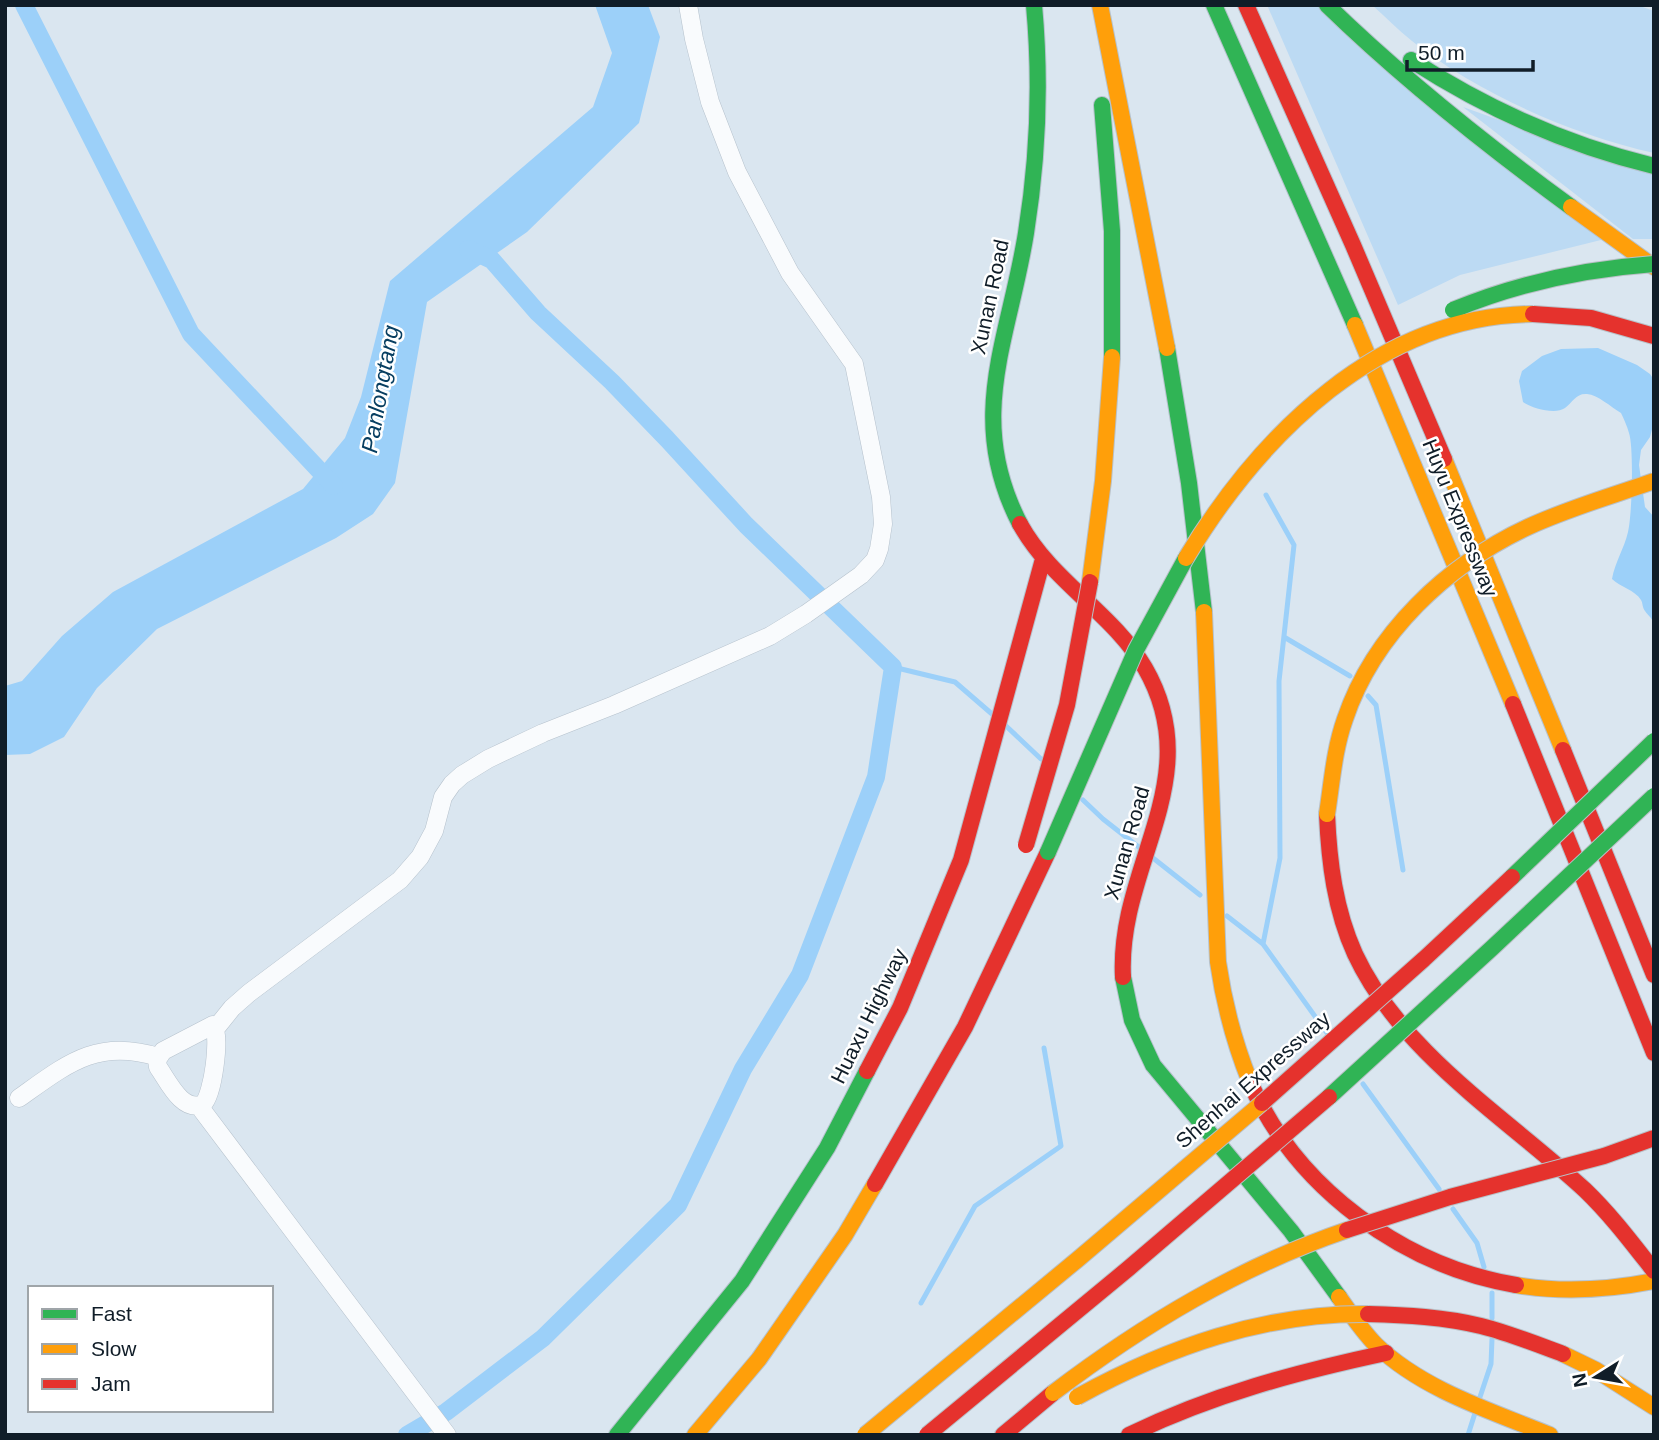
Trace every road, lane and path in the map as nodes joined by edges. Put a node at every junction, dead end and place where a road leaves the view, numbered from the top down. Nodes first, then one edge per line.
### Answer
1 (688, 5) edge
2 (1034, 5) edge
3 (1089, 5) edge
4 (1100, 5) edge
5 (1214, 5) edge
6 (1246, 5) edge
7 (1328, 5) edge
8 (1342, 5) edge
9 (1654, 166) edge
10 (1654, 265) edge
11 (1654, 336) edge
12 (1334, 385) junction
13 (1654, 481) edge
14 (1043, 559) junction
15 (1654, 740) edge
16 (1654, 796) edge
17 (1024, 851) dead end
18 (999, 917) dead end
19 (1654, 975) edge
20 (216, 1028) junction
21 (1654, 1053) edge
22 (158, 1057) junction
23 (19, 1098) dead end
24 (199, 1106) junction
25 (916, 1112) junction
26 (1654, 1138) edge
27 (1654, 1271) edge
28 (1654, 1281) edge
29 (1385, 1353) junction
30 (1058, 1399) junction
31 (1654, 1407) edge
32 (447, 1435) edge
33 (617, 1435) edge
34 (695, 1435) edge
35 (865, 1435) edge
36 (927, 1435) edge
37 (1003, 1435) edge
38 (1020, 1435) edge
39 (1129, 1435) edge
40 (1550, 1435) edge

1 - 20 street
2 - 14 main road, Xunan Road
3 - 17 main road, bridge
4 - 28 main road
5 - 21 main road, Huyu Expressway
6 - 19 main road, Huyu Expressway
7 - 10 main road
8 - 9 main road
10 - 12 main road, bridge
11 - 12 main road, bridge
12 - 25 main road, bridge
13 - 27 main road, bridge
14 - 29 main road, Xunan Road
14 - 33 main road, Huaxu Highway
15 - 35 main road, Shenhai Expressway, bridge
16 - 36 main road, bridge
18 - 25 main road
20 - 22 street
20 - 24 street
22 - 23 street
22 - 24 street
24 - 32 street
25 - 34 main road
26 - 30 main road, bridge
29 - 39 main road
29 - 40 main road, Xunan Road
30 - 31 main road, bridge
30 - 37 main road
30 - 38 main road

